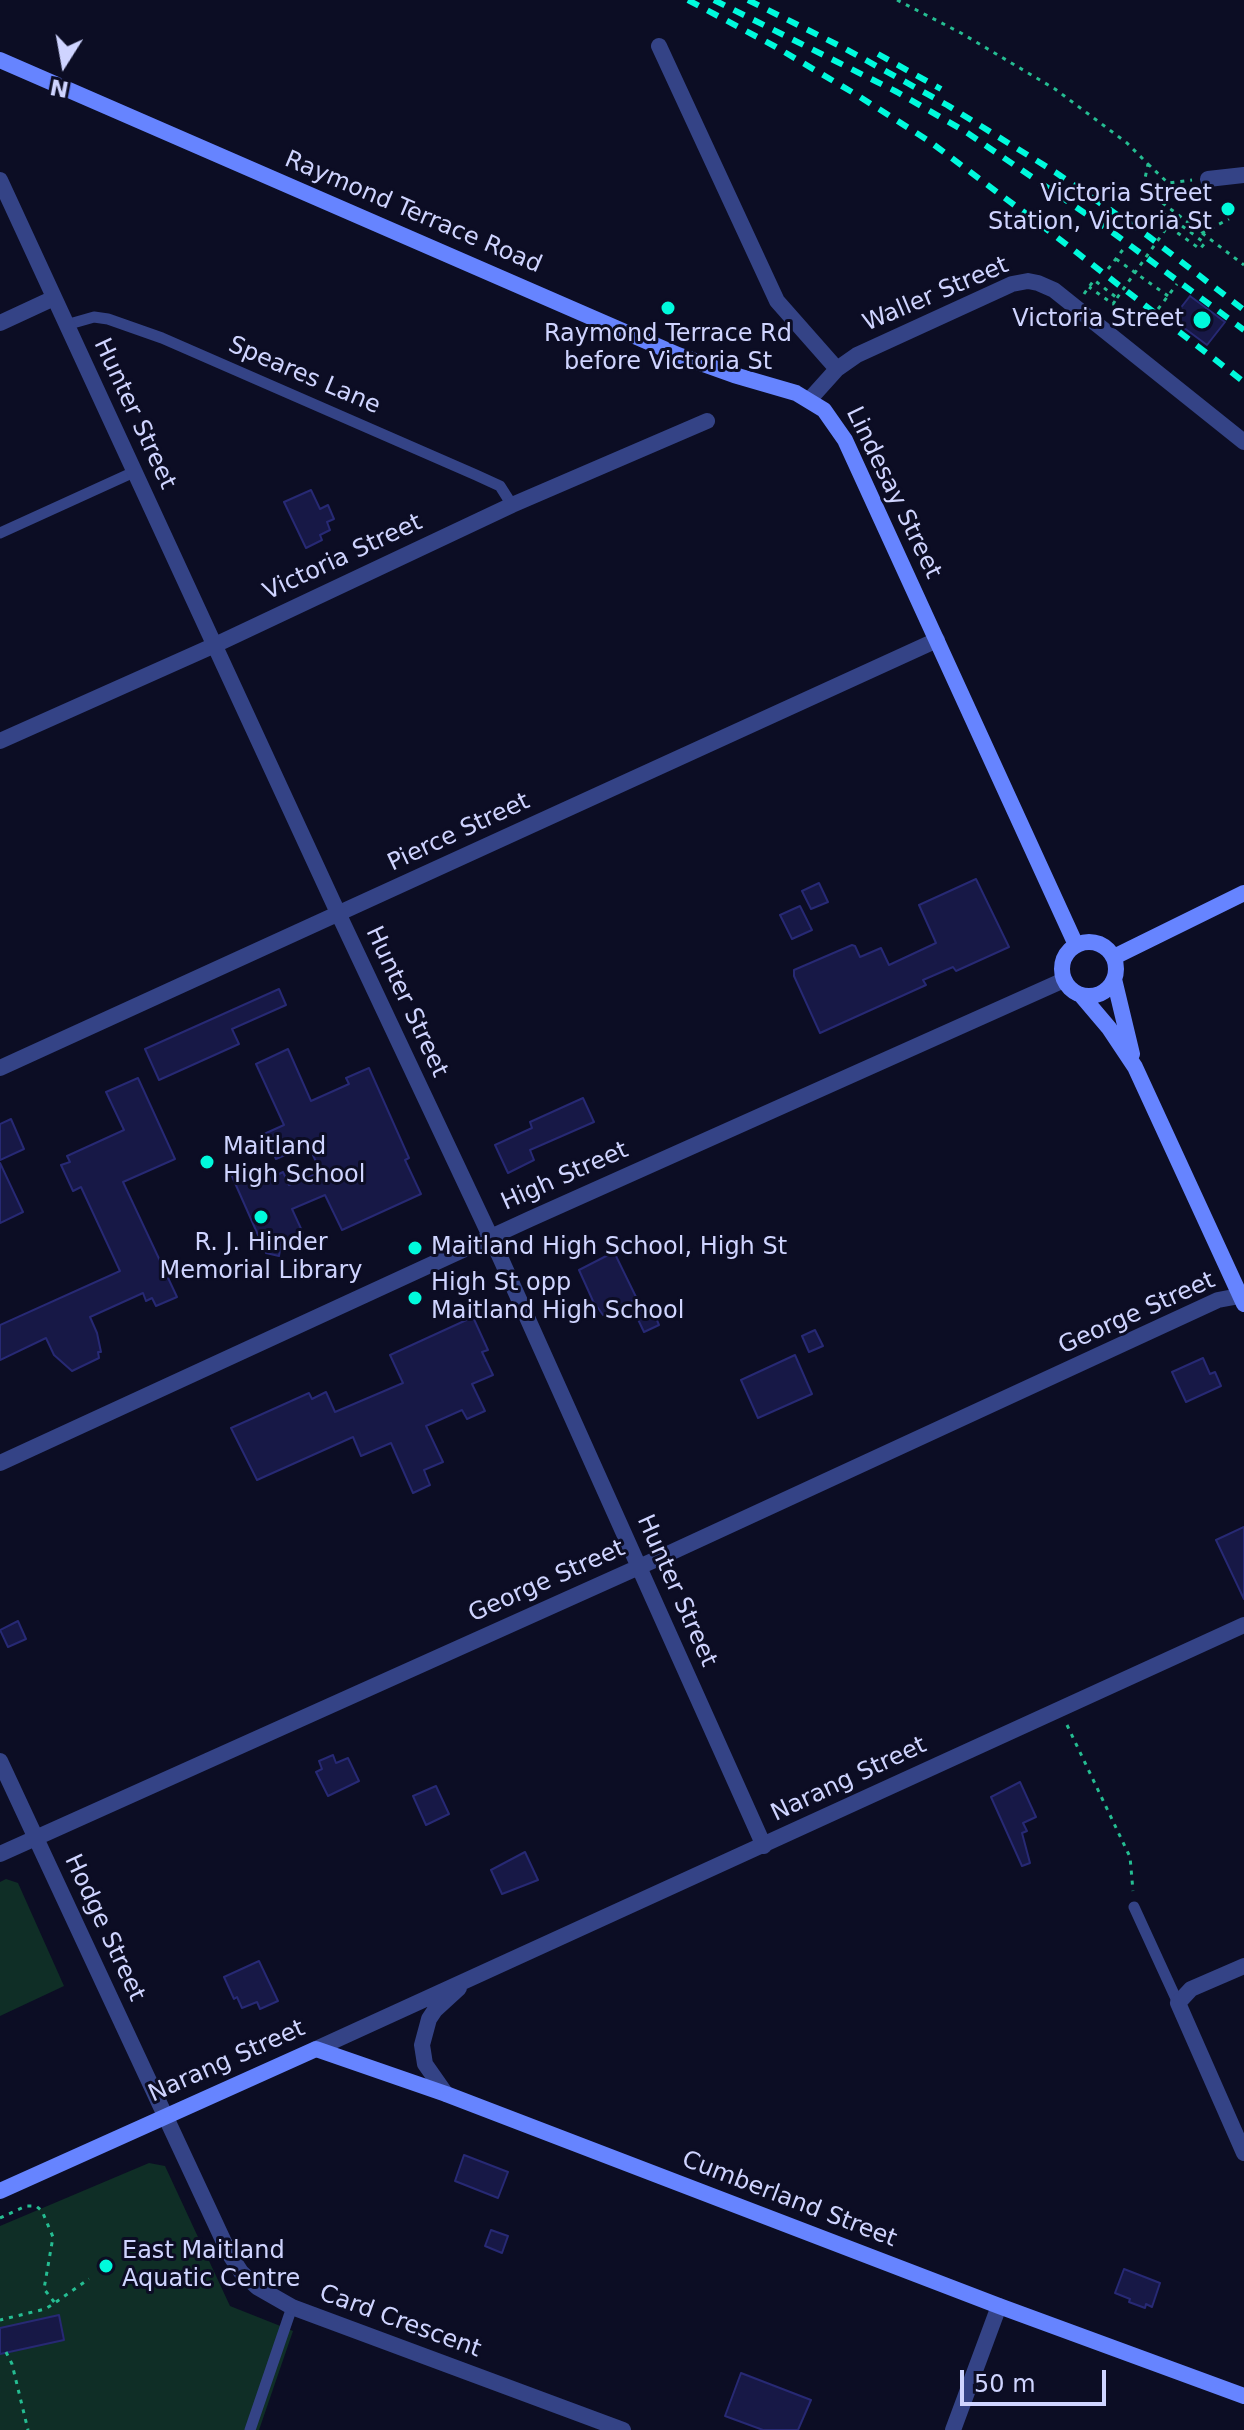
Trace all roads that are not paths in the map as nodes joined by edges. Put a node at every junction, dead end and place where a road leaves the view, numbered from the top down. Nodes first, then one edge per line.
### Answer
1 (659, 46) dead end
2 (0, 60) edge
3 (1244, 175) edge
4 (1208, 179) road end
5 (0, 180) edge
6 (54, 298) junction
7 (0, 323) edge
8 (66, 325) junction
9 (837, 369) junction
10 (810, 399) junction
11 (707, 421) dead end
12 (1244, 442) edge
13 (134, 472) junction
14 (512, 505) junction
15 (0, 533) edge
16 (937, 640) junction
17 (215, 645) junction
18 (0, 741) edge
19 (1244, 893) edge
20 (339, 915) junction
21 (1076, 945) junction
22 (1114, 957) junction
23 (1114, 979) junction
24 (1064, 980) junction
25 (1081, 995) junction
26 (1135, 1067) junction
27 (0, 1068) edge
28 (490, 1237) junction
29 (1243, 1298) edge
30 (0, 1463) edge
31 (639, 1567) junction
32 (1244, 1625) edge
33 (0, 1761) edge
34 (36, 1839) junction
35 (764, 1846) junction
36 (0, 1854) edge
37 (1134, 1907) road end
38 (1244, 1966) edge
39 (472, 1976) junction
40 (1178, 2003) junction
41 (316, 2049) junction
42 (446, 2094) junction
43 (165, 2115) junction
44 (1244, 2153) edge
45 (0, 2191) edge
46 (999, 2306) junction
47 (292, 2307) junction
48 (1244, 2396) edge
49 (250, 2430) edge
50 (623, 2430) edge
51 (953, 2430) edge

1 - 9 street
2 - 10 main road, Raymond Terrace Road
3 - 4 street
5 - 6 street, Hunter Street
6 - 7 street
6 - 8 street, Hunter Street
8 - 13 street, Hunter Street
8 - 14 lane, Speares Lane
9 - 10 street, Lindesay Street
9 - 12 street, Waller Street
10 - 16 main road, Lindesay Street
11 - 14 street, Victoria Street
13 - 15 lane
13 - 17 street, Hunter Street
14 - 17 street, Victoria Street
16 - 20 street, Pierce Street
16 - 21 main road, Lindesay Street
17 - 18 street, Victoria Street
17 - 20 street, Hunter Street
19 - 22 main road
20 - 27 street, Pierce Street
20 - 28 street, Hunter Street
21 - 22 main road
21 - 24 main road
22 - 23 main road
23 - 25 main road
23 - 26 main road
24 - 25 main road
24 - 28 street, High Street
25 - 26 main road
26 - 29 main road
28 - 30 street, High Street
28 - 31 street, Hunter Street
29 - 31 street, George Street
31 - 34 street, George Street
31 - 35 street, Hunter Street
32 - 35 street, Narang Street
33 - 34 street, Hodge Street
34 - 36 street, George Street
34 - 43 street, Hodge Street
35 - 39 street, Narang Street
37 - 40 lane
38 - 40 street
39 - 41 street, Narang Street
39 - 42 street, Narang Street
40 - 44 street
41 - 42 main road, Cumberland Street
41 - 43 main road, Narang Street
42 - 46 main road, Cumberland Street
43 - 45 main road, Narang Street
43 - 47 street, Card Crescent
46 - 48 main road, Cumberland Street
46 - 51 street
47 - 49 lane
47 - 50 street, Card Crescent

